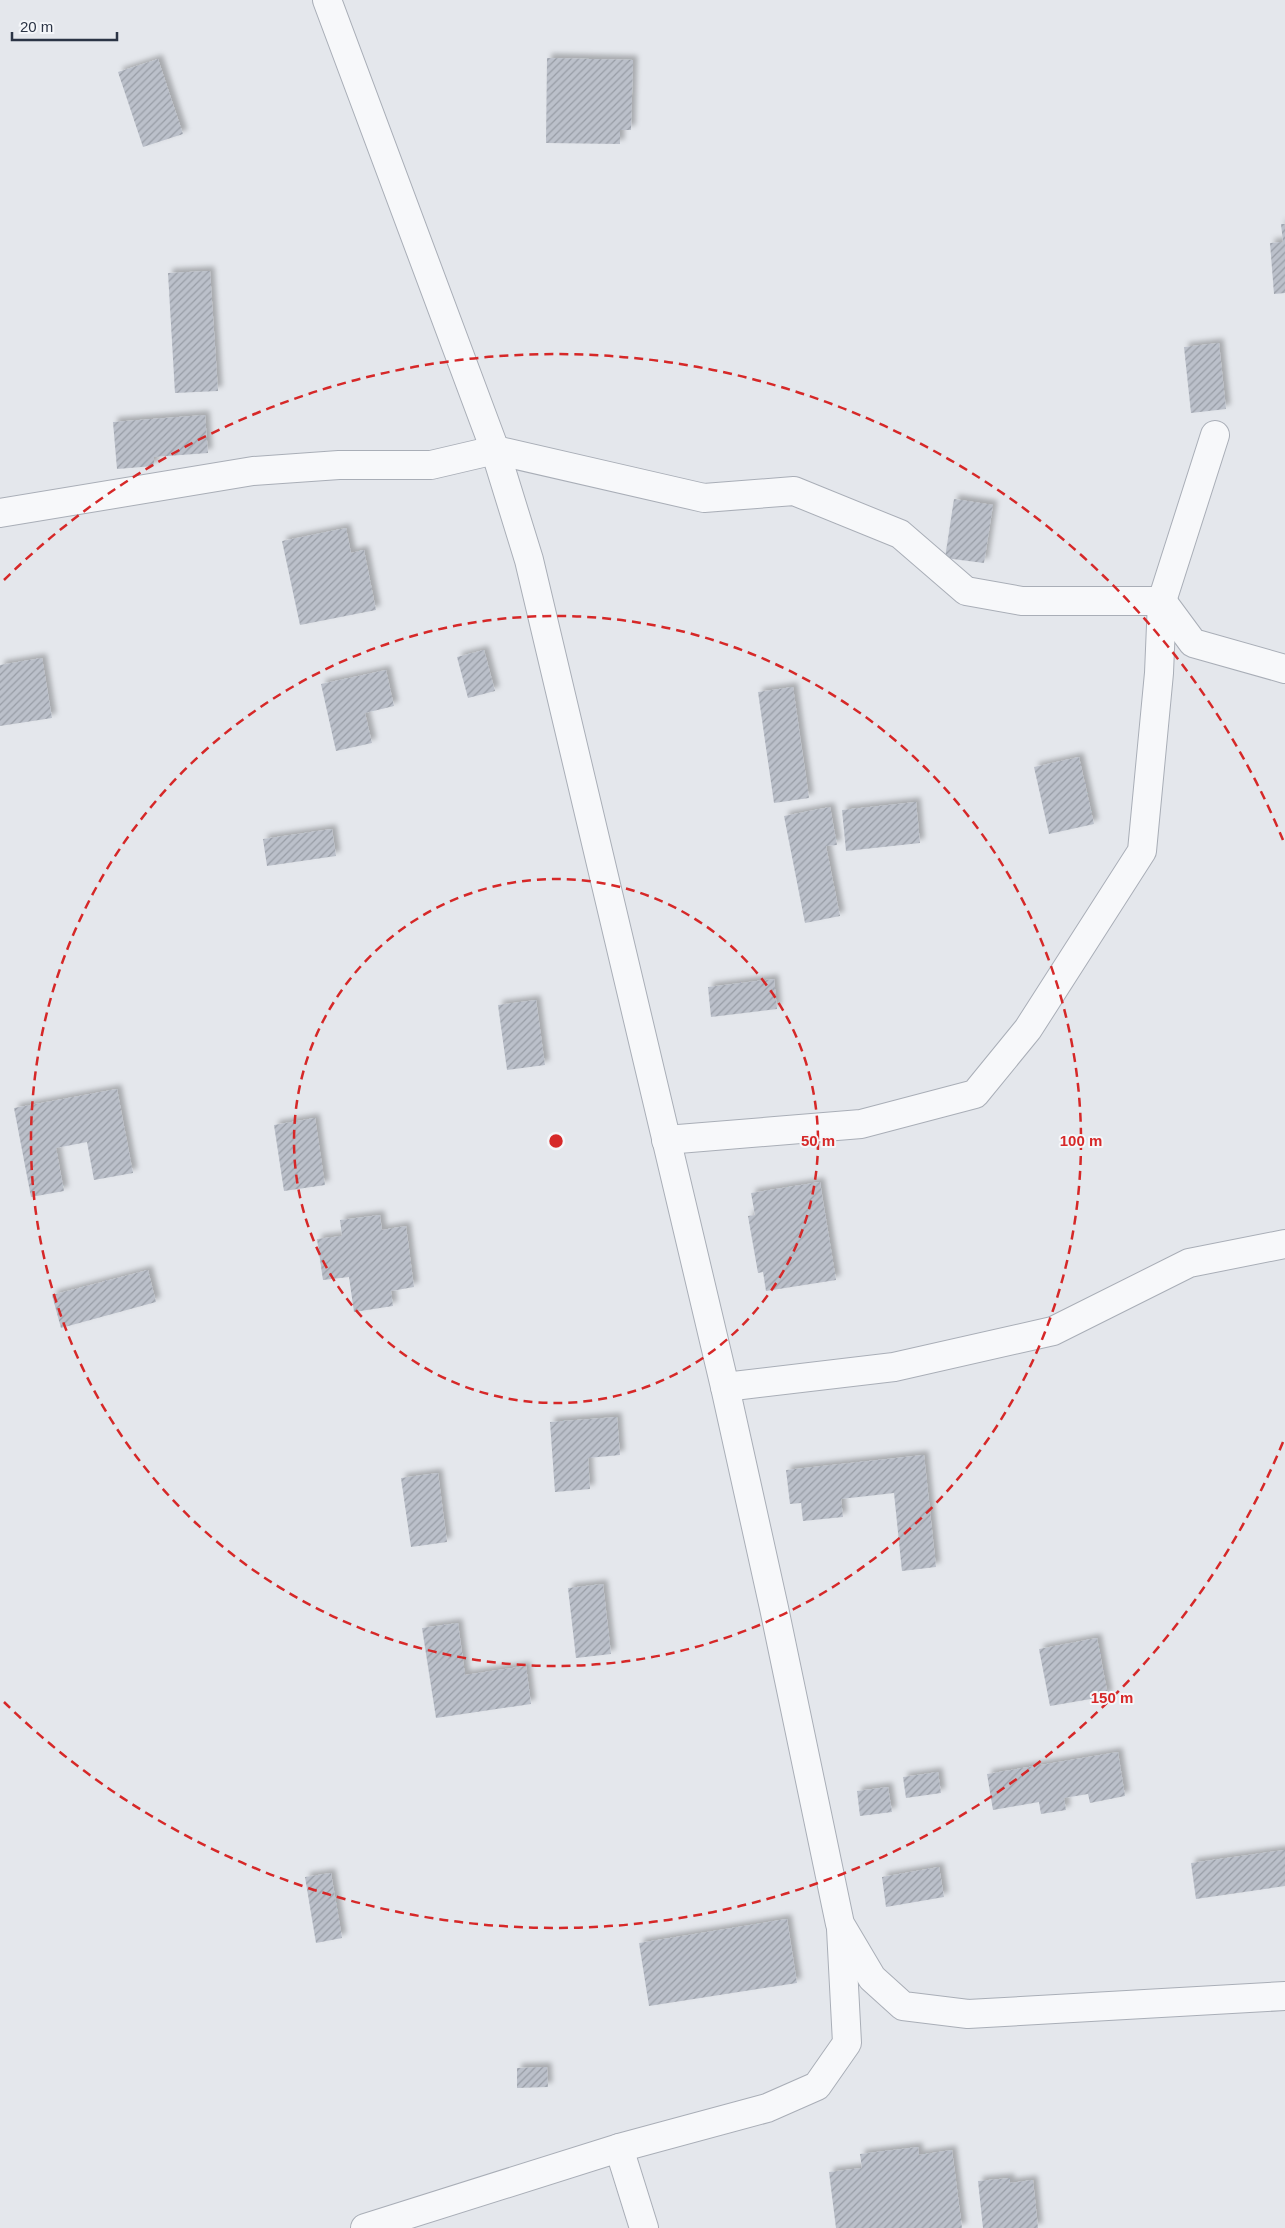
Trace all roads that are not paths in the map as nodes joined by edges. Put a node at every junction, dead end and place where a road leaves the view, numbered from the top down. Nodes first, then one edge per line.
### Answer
1 (327, 0) edge
2 (1215, 435) dead end
3 (494, 450) junction
4 (0, 513) edge
5 (1162, 601) junction
6 (1285, 669) edge
7 (666, 1140) junction
8 (1285, 1244) edge
9 (725, 1387) junction
10 (840, 1924) junction
11 (1285, 1996) edge
12 (619, 2148) junction
13 (365, 2228) edge
14 (644, 2228) edge

1 - 3 street
2 - 5 street
3 - 4 street
3 - 5 street
3 - 7 street
5 - 6 street
5 - 7 street
7 - 9 street
8 - 9 street
9 - 10 street
10 - 11 street
10 - 12 street
12 - 13 street
12 - 14 street

